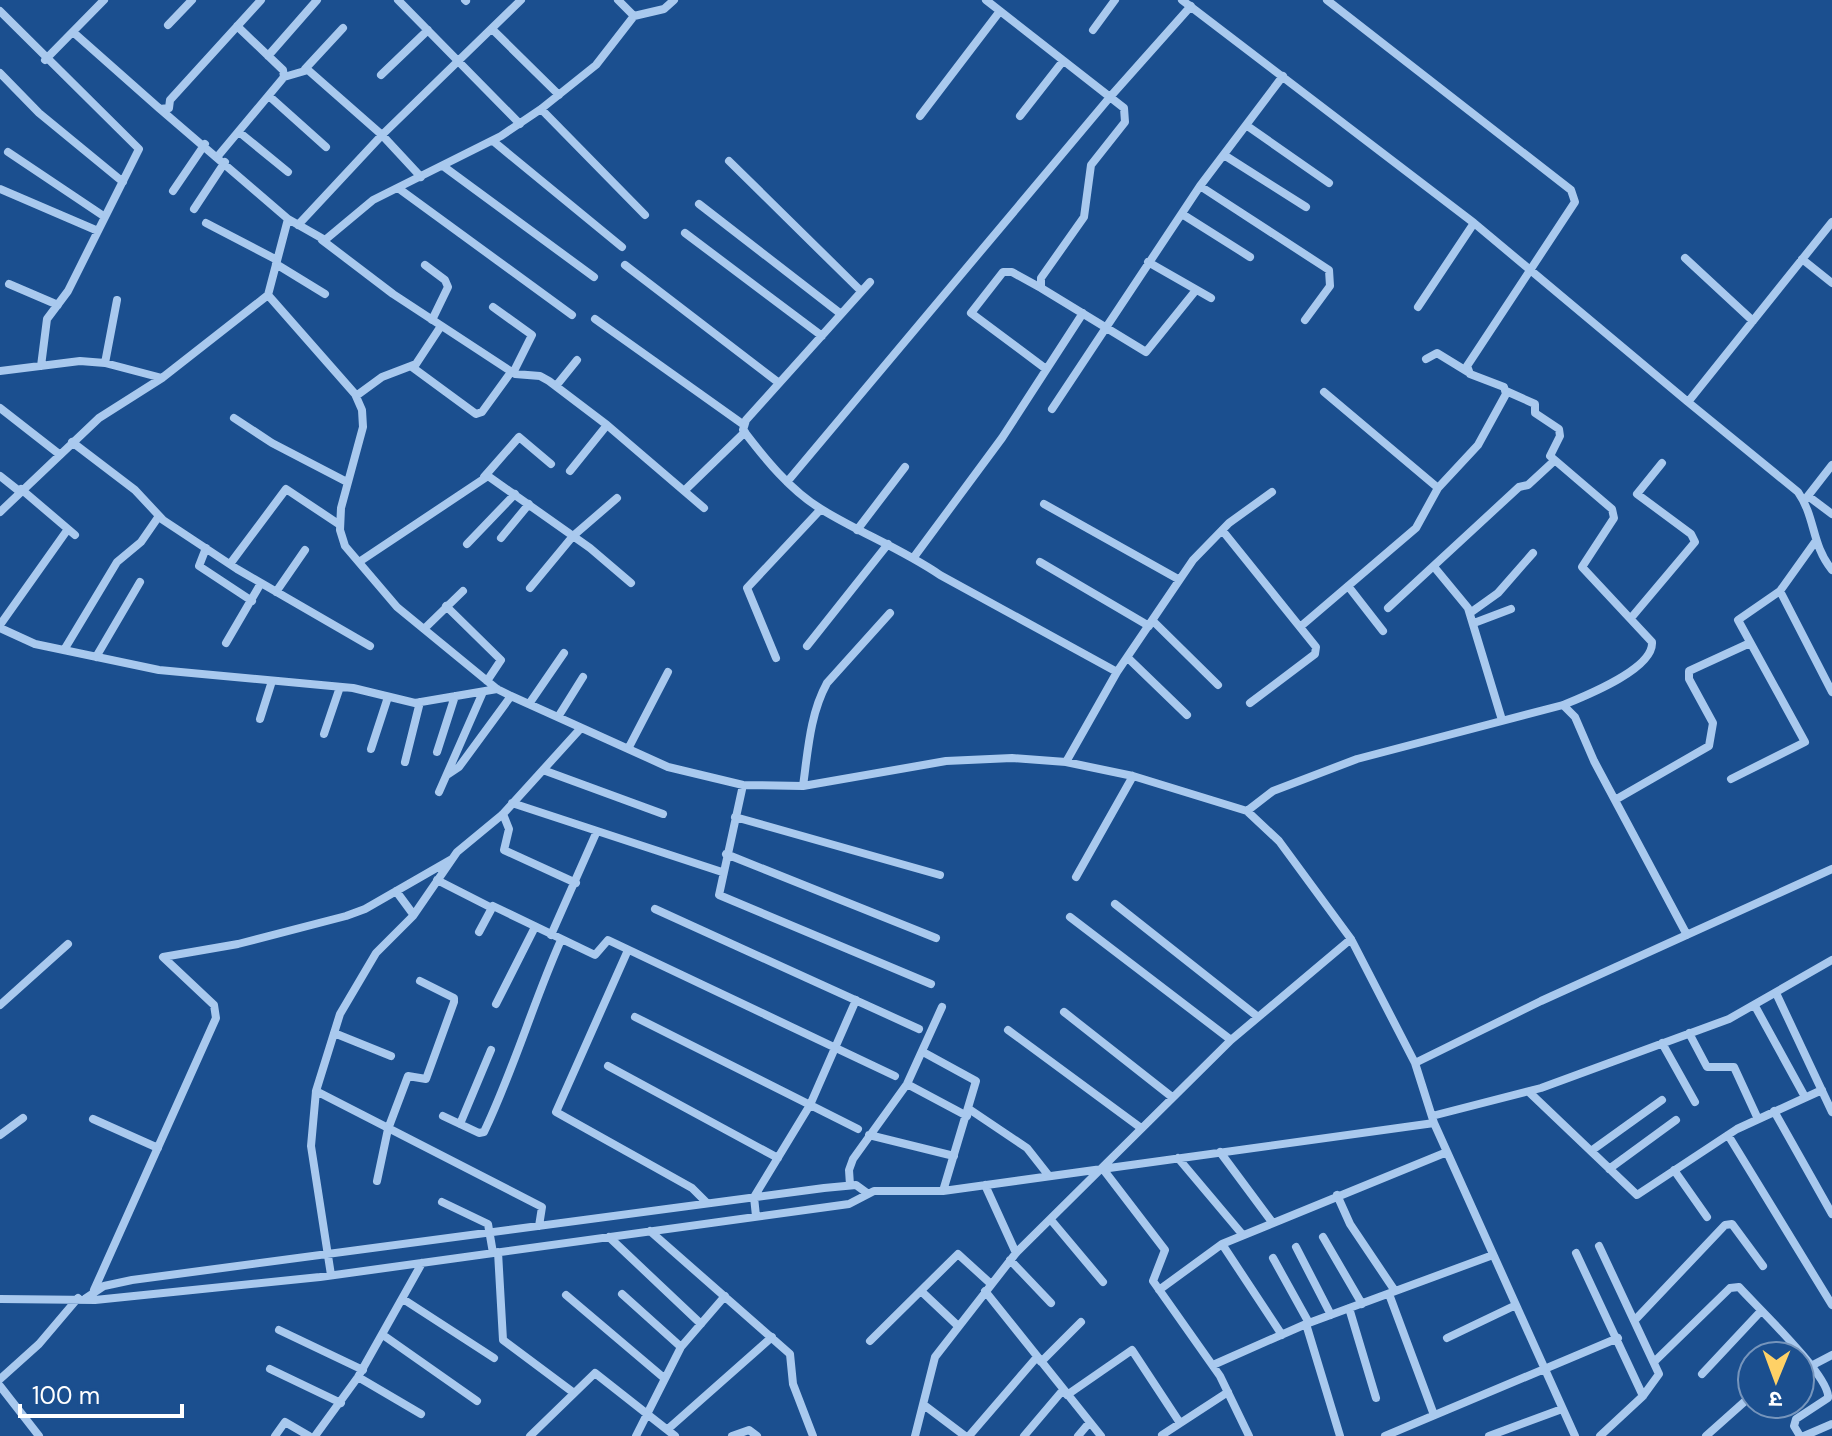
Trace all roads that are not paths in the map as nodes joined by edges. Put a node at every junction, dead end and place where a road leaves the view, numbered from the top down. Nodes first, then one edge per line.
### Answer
1 (104, 0) edge
2 (192, 0) edge
3 (259, 0) edge
4 (317, 0) edge
5 (398, 0) edge
6 (521, 0) edge
7 (618, 0) edge
8 (674, 0) edge
9 (986, 0) edge
10 (1115, 0) edge
11 (1182, 0) edge
12 (1327, 0) edge
13 (1191, 6) junction
14 (0, 11) edge
15 (1000, 11) junction
16 (634, 16) junction
17 (168, 25) dead end
18 (237, 26) junction
19 (343, 28) dead end
20 (492, 29) junction
21 (428, 30) junction
22 (1093, 30) dead end
23 (73, 32) junction
24 (268, 56) junction
25 (45, 60) junction
26 (1063, 61) junction
27 (459, 62) junction
28 (305, 69) junction
29 (0, 73) edge
30 (381, 75) dead end
31 (1283, 76) junction
32 (284, 77) junction
33 (559, 95) junction
34 (269, 96) junction
35 (1110, 97) junction
36 (160, 109) junction
37 (541, 109) junction
38 (920, 116) dead end
39 (1020, 116) dead end
40 (520, 124) junction
41 (1246, 125) junction
42 (239, 132) junction
43 (382, 135) junction
44 (493, 141) junction
45 (205, 144) junction
46 (326, 147) dead end
47 (8, 152) dead end
48 (1224, 155) junction
49 (222, 159) junction
50 (729, 161) dead end
51 (443, 166) junction
52 (288, 172) dead end
53 (421, 177) junction
54 (123, 182) junction
55 (1329, 183) dead end
56 (1200, 186) junction
57 (398, 188) junction
58 (0, 189) edge
59 (173, 191) dead end
60 (699, 204) dead end
61 (1306, 207) dead end
62 (194, 209) dead end
63 (1182, 214) junction
64 (645, 215) dead end
65 (105, 217) junction
66 (288, 219) junction
67 (206, 223) dead end
68 (1474, 223) junction
69 (1832, 223) edge
70 (298, 225) junction
71 (98, 231) junction
72 (685, 233) dead end
73 (322, 240) junction
74 (622, 247) dead end
75 (1250, 257) dead end
76 (1685, 258) dead end
77 (1802, 259) junction
78 (277, 262) junction
79 (1148, 262) junction
80 (425, 265) dead end
81 (625, 265) dead end
82 (1531, 269) junction
83 (594, 277) dead end
84 (870, 282) dead end
85 (1832, 283) edge
86 (9, 284) dead end
87 (1041, 288) junction
88 (1196, 290) junction
89 (861, 291) junction
90 (325, 294) dead end
91 (268, 295) junction
92 (1211, 298) dead end
93 (117, 300) dead end
94 (58, 305) junction
95 (493, 307) dead end
96 (1418, 307) dead end
97 (1083, 313) junction
98 (841, 314) junction
99 (572, 315) dead end
100 (595, 319) dead end
101 (432, 320) junction
102 (1305, 320) dead end
103 (1753, 321) junction
104 (441, 326) junction
105 (1106, 327) junction
106 (822, 336) junction
107 (1426, 359) dead end
108 (577, 360) dead end
109 (105, 363) junction
110 (41, 366) junction
111 (412, 367) junction
112 (1046, 369) junction
113 (0, 371) edge
114 (512, 372) junction
115 (1468, 372) junction
116 (162, 378) junction
117 (779, 383) junction
118 (556, 386) junction
119 (1506, 391) junction
120 (1324, 392) dead end
121 (356, 396) junction
122 (1688, 402) junction
123 (0, 408) edge
124 (1052, 409) dead end
125 (234, 418) dead end
126 (607, 425) junction
127 (744, 429) junction
128 (72, 442) junction
129 (59, 454) junction
130 (1554, 461) junction
131 (1662, 463) dead end
132 (551, 464) dead end
133 (1832, 465) edge
134 (905, 467) dead end
135 (570, 471) dead end
136 (0, 476) edge
137 (484, 477) junction
138 (347, 482) junction
139 (787, 482) junction
140 (1438, 488) junction
141 (20, 490) junction
142 (684, 491) junction
143 (1272, 492) dead end
144 (515, 494) junction
145 (617, 498) dead end
146 (1806, 498) junction
147 (529, 504) junction
148 (1044, 504) dead end
149 (704, 508) dead end
150 (821, 509) junction
151 (0, 512) edge
152 (1832, 514) edge
153 (159, 516) junction
154 (340, 525) junction
155 (857, 530) junction
156 (1222, 530) junction
157 (573, 536) junction
158 (501, 538) dead end
159 (1815, 542) junction
160 (467, 544) dead end
161 (888, 544) junction
162 (206, 548) junction
163 (305, 550) dead end
164 (1533, 553) dead end
165 (914, 557) junction
166 (359, 562) junction
167 (1040, 562) dead end
168 (230, 564) junction
169 (1435, 568) junction
170 (1832, 570) edge
171 (1178, 579) junction
172 (140, 582) dead end
173 (261, 583) junction
174 (631, 583) dead end
175 (1348, 586) junction
176 (530, 588) dead end
177 (463, 591) dead end
178 (1780, 591) junction
179 (276, 592) junction
180 (252, 601) junction
181 (446, 606) junction
182 (1388, 608) dead end
183 (1511, 609) dead end
184 (890, 613) dead end
185 (1470, 613) junction
186 (1631, 618) junction
187 (1474, 623) junction
188 (1151, 624) junction
189 (0, 627) edge
190 (1300, 627) junction
191 (424, 629) junction
192 (1383, 631) dead end
193 (226, 643) dead end
194 (1750, 643) junction
195 (370, 646) dead end
196 (807, 646) dead end
197 (64, 650) junction
198 (564, 653) dead end
199 (96, 657) junction
200 (776, 658) dead end
201 (1128, 658) junction
202 (668, 672) dead end
203 (1117, 672) junction
204 (583, 677) dead end
205 (272, 681) junction
206 (487, 681) junction
207 (1218, 685) dead end
208 (340, 687) junction
209 (497, 689) junction
210 (483, 692) junction
211 (1832, 692) edge
212 (455, 696) junction
213 (511, 696) junction
214 (388, 697) junction
215 (420, 702) junction
216 (1250, 703) dead end
217 (529, 704) junction
218 (1563, 705) junction
219 (1187, 715) dead end
220 (558, 717) junction
221 (260, 719) dead end
222 (1502, 720) junction
223 (581, 728) junction
224 (324, 734) dead end
225 (371, 749) dead end
226 (628, 749) junction
227 (437, 752) dead end
228 (405, 762) dead end
229 (1066, 762) junction
230 (543, 770) junction
231 (446, 775) junction
232 (1133, 776) junction
233 (1731, 779) dead end
234 (743, 785) junction
235 (803, 786) junction
236 (439, 792) dead end
237 (1615, 800) junction
238 (512, 803) junction
239 (1247, 811) junction
240 (503, 814) junction
241 (663, 814) dead end
242 (735, 817) junction
243 (597, 831) junction
244 (726, 854) junction
245 (452, 859) junction
246 (1832, 869) edge
247 (722, 872) junction
248 (940, 875) dead end
249 (1076, 877) dead end
250 (437, 880) junction
251 (576, 883) junction
252 (396, 891) junction
253 (1115, 904) dead end
254 (490, 907) junction
255 (655, 909) dead end
256 (413, 914) junction
257 (1070, 917) dead end
258 (535, 927) junction
259 (479, 932) dead end
260 (551, 935) junction
261 (1687, 935) junction
262 (936, 938) dead end
263 (1351, 939) junction
264 (561, 940) junction
265 (68, 944) dead end
266 (628, 950) junction
267 (1832, 960) edge
268 (420, 981) dead end
269 (931, 984) dead end
270 (1776, 993) junction
271 (856, 1000) junction
272 (496, 1004) dead end
273 (0, 1005) edge
274 (1755, 1006) junction
275 (942, 1007) dead end
276 (1064, 1012) dead end
277 (635, 1017) dead end
278 (1258, 1017) junction
279 (919, 1029) dead end
280 (1008, 1030) dead end
281 (334, 1033) junction
282 (1689, 1033) junction
283 (1231, 1040) junction
284 (1662, 1043) junction
285 (836, 1048) junction
286 (491, 1050) dead end
287 (923, 1052) junction
288 (391, 1056) dead end
289 (1415, 1063) junction
290 (608, 1066) dead end
291 (895, 1076) dead end
292 (907, 1084) junction
293 (1822, 1090) junction
294 (316, 1091) junction
295 (1529, 1092) junction
296 (1172, 1097) junction
297 (1805, 1097) junction
298 (1829, 1097) edge
299 (1662, 1100) dead end
300 (1695, 1102) dead end
301 (810, 1105) junction
302 (1774, 1111) junction
303 (968, 1112) junction
304 (1832, 1112) edge
305 (443, 1116) dead end
306 (23, 1118) dead end
307 (93, 1119) dead end
308 (1758, 1119) junction
309 (1433, 1120) junction
310 (1676, 1120) dead end
311 (460, 1124) junction
312 (1141, 1128) junction
313 (388, 1129) junction
314 (858, 1129) dead end
315 (0, 1135) edge
316 (869, 1135) junction
317 (1728, 1135) junction
318 (158, 1148) junction
319 (1591, 1151) junction
320 (1220, 1152) junction
321 (1447, 1152) junction
322 (954, 1156) junction
323 (778, 1158) junction
324 (1178, 1158) junction
325 (1102, 1169) junction
326 (1609, 1169) junction
327 (1674, 1170) junction
328 (1049, 1176) junction
329 (377, 1181) dead end
330 (848, 1185) junction
331 (985, 1185) junction
332 (943, 1191) junction
333 (867, 1193) junction
334 (1337, 1195) junction
335 (754, 1197) junction
336 (442, 1202) dead end
337 (707, 1203) junction
338 (1832, 1214) edge
339 (756, 1216) junction
340 (1707, 1217) dead end
341 (1051, 1220) junction
342 (1272, 1222) junction
343 (539, 1226) junction
344 (650, 1231) junction
345 (489, 1233) junction
346 (1242, 1234) junction
347 (609, 1237) junction
348 (1323, 1237) dead end
349 (1222, 1244) junction
350 (1599, 1246) dead end
351 (1296, 1247) dead end
352 (495, 1253) junction
353 (1576, 1253) dead end
354 (327, 1255) junction
355 (1493, 1255) junction
356 (1013, 1257) junction
357 (1273, 1258) dead end
358 (422, 1263) junction
359 (1763, 1266) dead end
360 (331, 1275) junction
361 (1103, 1282) dead end
362 (988, 1288) junction
363 (94, 1290) junction
364 (1159, 1290) junction
365 (921, 1291) junction
366 (1392, 1293) junction
367 (622, 1294) dead end
368 (566, 1295) dead end
369 (725, 1296) junction
370 (82, 1298) junction
371 (0, 1299) edge
372 (403, 1299) junction
373 (1051, 1303) dead end
374 (1362, 1304) junction
375 (1516, 1305) junction
376 (1832, 1305) edge
377 (1349, 1308) junction
378 (1761, 1311) junction
379 (1331, 1315) junction
380 (1635, 1320) junction
381 (1081, 1322) dead end
382 (701, 1324) junction
383 (1307, 1324) junction
384 (957, 1325) junction
385 (279, 1330) dead end
386 (383, 1335) junction
387 (1282, 1335) junction
388 (772, 1337) junction
389 (1447, 1338) dead end
390 (1618, 1338) junction
391 (1786, 1340) edge
392 (870, 1341) dead end
393 (681, 1347) junction
394 (494, 1358) dead end
395 (1039, 1359) junction
396 (1655, 1361) junction
397 (1213, 1365) junction
398 (1544, 1368) junction
399 (270, 1369) dead end
400 (360, 1373) junction
401 (1702, 1374) dead end
402 (1816, 1374) edge
403 (664, 1378) junction
404 (0, 1379) edge
405 (0, 1386) edge
406 (1065, 1392) junction
407 (1228, 1392) junction
408 (574, 1393) junction
409 (1643, 1396) junction
410 (1376, 1398) dead end
411 (477, 1401) dead end
412 (341, 1403) junction
413 (924, 1405) junction
414 (1816, 1405) edge
415 (1562, 1409) junction
416 (1736, 1409) edge
417 (646, 1411) junction
418 (421, 1414) dead end
419 (1434, 1415) junction
420 (1089, 1423) junction
421 (1180, 1423) junction
422 (1832, 1424) edge
423 (668, 1429) junction
424 (916, 1432) edge
425 (1162, 1435) edge
426 (1246, 1435) edge
427 (39, 1436) edge
428 (275, 1436) edge
429 (309, 1436) edge
430 (315, 1436) edge
431 (530, 1436) edge
432 (636, 1436) edge
433 (675, 1436) edge
434 (732, 1436) edge
435 (757, 1436) edge
436 (813, 1436) edge
437 (927, 1436) edge
438 (967, 1436) edge
439 (1024, 1436) edge
440 (1078, 1436) edge
441 (1101, 1436) edge
442 (1340, 1436) edge
443 (1385, 1436) edge
444 (1489, 1436) edge
445 (1575, 1436) edge
446 (1600, 1436) edge
447 (1706, 1436) edge
448 (1802, 1436) edge

1 - 23 street
2 - 17 street
3 - 18 street
4 - 24 street
5 - 21 street
6 - 20 street
7 - 16 street
8 - 16 street
9 - 15 street
10 - 22 street
11 - 13 street
12 - 82 street
13 - 31 street
13 - 35 street
14 - 25 street
15 - 26 street
15 - 38 street
16 - 33 street
18 - 24 street
18 - 36 street
19 - 28 street
20 - 27 street
20 - 33 street
21 - 27 street
21 - 30 street
23 - 25 street
23 - 36 street
24 - 32 street
25 - 54 street
26 - 35 street
26 - 39 street
27 - 40 street
27 - 43 street
28 - 32 street
28 - 43 street
29 - 54 street
31 - 41 street
31 - 68 street
32 - 34 street
33 - 37 street
34 - 42 street
34 - 46 street
35 - 87 street
35 - 139 street
36 - 45 street
37 - 40 street
37 - 64 street
40 - 44 street
41 - 48 street
41 - 55 street
42 - 49 street
42 - 52 street
43 - 53 street
43 - 70 street
44 - 51 street
44 - 74 street
45 - 49 street
45 - 59 street
47 - 65 street
48 - 56 street
48 - 61 street
49 - 62 street
49 - 66 street
50 - 89 street
51 - 53 street
51 - 83 street
53 - 57 street
54 - 65 street
56 - 63 street
56 - 102 street
57 - 73 street
57 - 99 street
58 - 71 street
60 - 98 street
63 - 75 street
63 - 79 street
65 - 71 street
66 - 70 street
66 - 78 street
67 - 78 street
68 - 82 street
68 - 96 street
69 - 77 street
70 - 73 street
71 - 94 street
72 - 106 street
73 - 101 street
76 - 103 street
77 - 85 street
77 - 103 street
78 - 90 street
78 - 91 street
79 - 88 street
79 - 105 street
80 - 101 street
81 - 117 street
82 - 115 street
82 - 122 street
84 - 89 street
86 - 94 street
87 - 97 street
87 - 112 street
88 - 92 street
88 - 105 street
89 - 98 street
91 - 116 street
91 - 121 street
93 - 109 street
94 - 110 street
95 - 114 street
97 - 105 street
97 - 112 street
98 - 106 street
100 - 127 street
101 - 104 street
103 - 122 street
104 - 111 street
104 - 114 street
105 - 124 street
106 - 117 street
107 - 115 street
108 - 118 street
109 - 110 street
109 - 116 street
110 - 113 street
111 - 114 street
111 - 121 street
112 - 165 street
114 - 118 street
115 - 119 street
116 - 128 street
117 - 127 street
118 - 126 street
119 - 130 street
119 - 140 street
120 - 140 street
121 - 138 street
122 - 146 street
123 - 129 street
125 - 138 street
126 - 135 street
126 - 142 street
127 - 139 street
127 - 142 street
128 - 129 street
128 - 153 street
129 - 141 street
130 - 169 street
130 - 186 street
131 - 186 street
132 - 137 street
133 - 146 street
134 - 155 street
136 - 141 street
137 - 144 street
137 - 166 street
138 - 154 street
139 - 150 street
140 - 175 street
141 - 151 street
141 - 189 street
142 - 149 street
143 - 156 street
144 - 147 street
144 - 160 street
145 - 157 street
146 - 152 street
146 - 159 street
147 - 157 street
147 - 158 street
148 - 171 street
150 - 155 street
150 - 200 street
153 - 162 street
153 - 197 street
154 - 166 street
154 - 168 street
155 - 161 street
156 - 171 street
156 - 190 street
157 - 174 street
157 - 176 street
159 - 170 street
159 - 178 street
161 - 165 street
161 - 196 street
162 - 168 street
162 - 180 street
163 - 179 street
164 - 185 street
165 - 203 street
166 - 191 street
167 - 188 street
168 - 173 street
169 - 182 street
169 - 185 street
171 - 188 street
172 - 199 street
173 - 179 street
173 - 180 street
175 - 190 street
175 - 192 street
177 - 181 street
178 - 194 street
178 - 211 street
179 - 195 street
180 - 193 street
181 - 191 street
181 - 206 street
183 - 187 street
184 - 235 street
185 - 187 street
186 - 218 street
187 - 222 street
188 - 201 street
188 - 207 street
189 - 197 street
190 - 216 street
191 - 206 street
194 - 233 street
194 - 237 street
197 - 199 street
198 - 217 street
199 - 205 street
201 - 203 street
201 - 219 street
202 - 226 street
203 - 229 street
204 - 220 street
205 - 208 street
205 - 221 street
206 - 209 street
208 - 214 street
208 - 224 street
209 - 210 street
209 - 213 street
210 - 212 street
210 - 231 street
212 - 215 street
212 - 227 street
213 - 217 street
213 - 231 street
214 - 215 street
214 - 225 street
215 - 228 street
217 - 220 street
218 - 222 street
218 - 237 street
220 - 223 street
222 - 239 street
223 - 226 street
223 - 230 street
226 - 234 street
229 - 232 street
229 - 235 street
230 - 238 street
230 - 241 street
231 - 236 street
232 - 239 street
232 - 249 street
234 - 235 street
234 - 242 street
237 - 261 street
238 - 240 street
238 - 243 street
239 - 263 street
240 - 245 street
240 - 251 street
242 - 244 street
242 - 248 street
243 - 247 street
243 - 251 street
244 - 247 street
244 - 262 street
245 - 250 street
245 - 252 street
246 - 261 street
247 - 269 street
250 - 254 street
250 - 256 street
251 - 260 street
252 - 256 street
252 - 318 street
253 - 278 street
254 - 258 street
254 - 259 street
255 - 271 street
256 - 281 street
257 - 283 street
258 - 260 street
258 - 272 street
260 - 264 street
261 - 289 street
263 - 278 street
263 - 289 street
264 - 266 street
264 - 311 street
265 - 273 street
266 - 285 street
266 - 337 street
267 - 270 street
268 - 313 street
270 - 274 street
270 - 293 street
271 - 279 street
271 - 285 street
274 - 282 street
274 - 297 street
275 - 287 street
276 - 296 street
277 - 301 street
278 - 283 street
280 - 312 street
281 - 288 street
281 - 294 street
282 - 284 street
282 - 308 street
283 - 296 street
284 - 295 street
284 - 300 street
285 - 291 street
285 - 301 street
286 - 311 street
287 - 292 street
287 - 303 street
289 - 309 street
290 - 323 street
292 - 303 street
292 - 316 street
293 - 297 street
293 - 298 street
294 - 313 street
294 - 354 street
295 - 309 street
295 - 319 street
296 - 312 street
297 - 302 street
298 - 304 street
299 - 319 street
301 - 314 street
301 - 323 street
302 - 308 street
302 - 338 street
303 - 322 street
303 - 328 street
305 - 311 street
306 - 315 street
307 - 318 street
308 - 317 street
309 - 320 street
309 - 321 street
310 - 326 street
312 - 325 street
313 - 329 street
313 - 343 street
316 - 322 street
316 - 330 street
317 - 327 street
317 - 376 street
318 - 363 street
319 - 326 street
320 - 324 street
320 - 342 street
321 - 334 street
321 - 355 street
322 - 332 street
323 - 335 street
324 - 325 street
324 - 346 street
325 - 328 street
325 - 341 street
325 - 364 street
326 - 327 street
327 - 340 street
328 - 331 street
330 - 333 street
330 - 335 street
331 - 332 street
331 - 356 street
332 - 333 street
333 - 339 street
334 - 342 street
334 - 366 street
335 - 337 street
335 - 339 street
336 - 345 street
337 - 343 street
339 - 344 street
341 - 356 street
341 - 361 street
342 - 346 street
343 - 345 street
344 - 347 street
344 - 369 street
345 - 352 street
345 - 354 street
346 - 349 street
347 - 352 street
347 - 382 street
348 - 374 street
349 - 364 street
349 - 387 street
350 - 380 street
351 - 379 street
352 - 358 street
352 - 408 street
353 - 390 street
354 - 360 street
354 - 363 street
355 - 366 street
355 - 375 street
356 - 362 street
356 - 373 street
357 - 383 street
358 - 360 street
358 - 372 street
359 - 380 street
360 - 370 street
362 - 365 street
362 - 384 street
362 - 395 street
363 - 370 street
364 - 397 street
365 - 384 street
365 - 392 street
366 - 374 street
366 - 419 street
367 - 393 street
368 - 403 street
369 - 382 street
369 - 388 street
370 - 371 street
370 - 404 street
372 - 386 street
372 - 394 street
374 - 377 street
375 - 389 street
375 - 398 street
377 - 379 street
377 - 410 street
378 - 391 street
378 - 396 street
378 - 401 street
379 - 383 street
380 - 396 street
381 - 395 street
382 - 393 street
383 - 387 street
383 - 442 street
384 - 413 street
385 - 400 street
386 - 400 street
386 - 411 street
387 - 397 street
388 - 423 street
388 - 436 street
390 - 398 street
390 - 409 street
393 - 403 street
395 - 406 street
395 - 438 street
396 - 409 street
397 - 407 street
398 - 415 street
398 - 419 street
399 - 412 street
400 - 412 street
400 - 418 street
402 - 414 street
403 - 417 street
405 - 427 street
406 - 420 street
406 - 421 street
406 - 439 street
407 - 421 street
407 - 426 street
408 - 417 street
408 - 431 street
409 - 446 street
412 - 430 street
413 - 424 street
413 - 438 street
415 - 444 street
415 - 445 street
416 - 447 street
417 - 423 street
417 - 432 street
419 - 443 street
420 - 440 street
420 - 441 street
421 - 425 street
422 - 448 street
423 - 433 street
424 - 437 street
428 - 429 street
434 - 435 street

